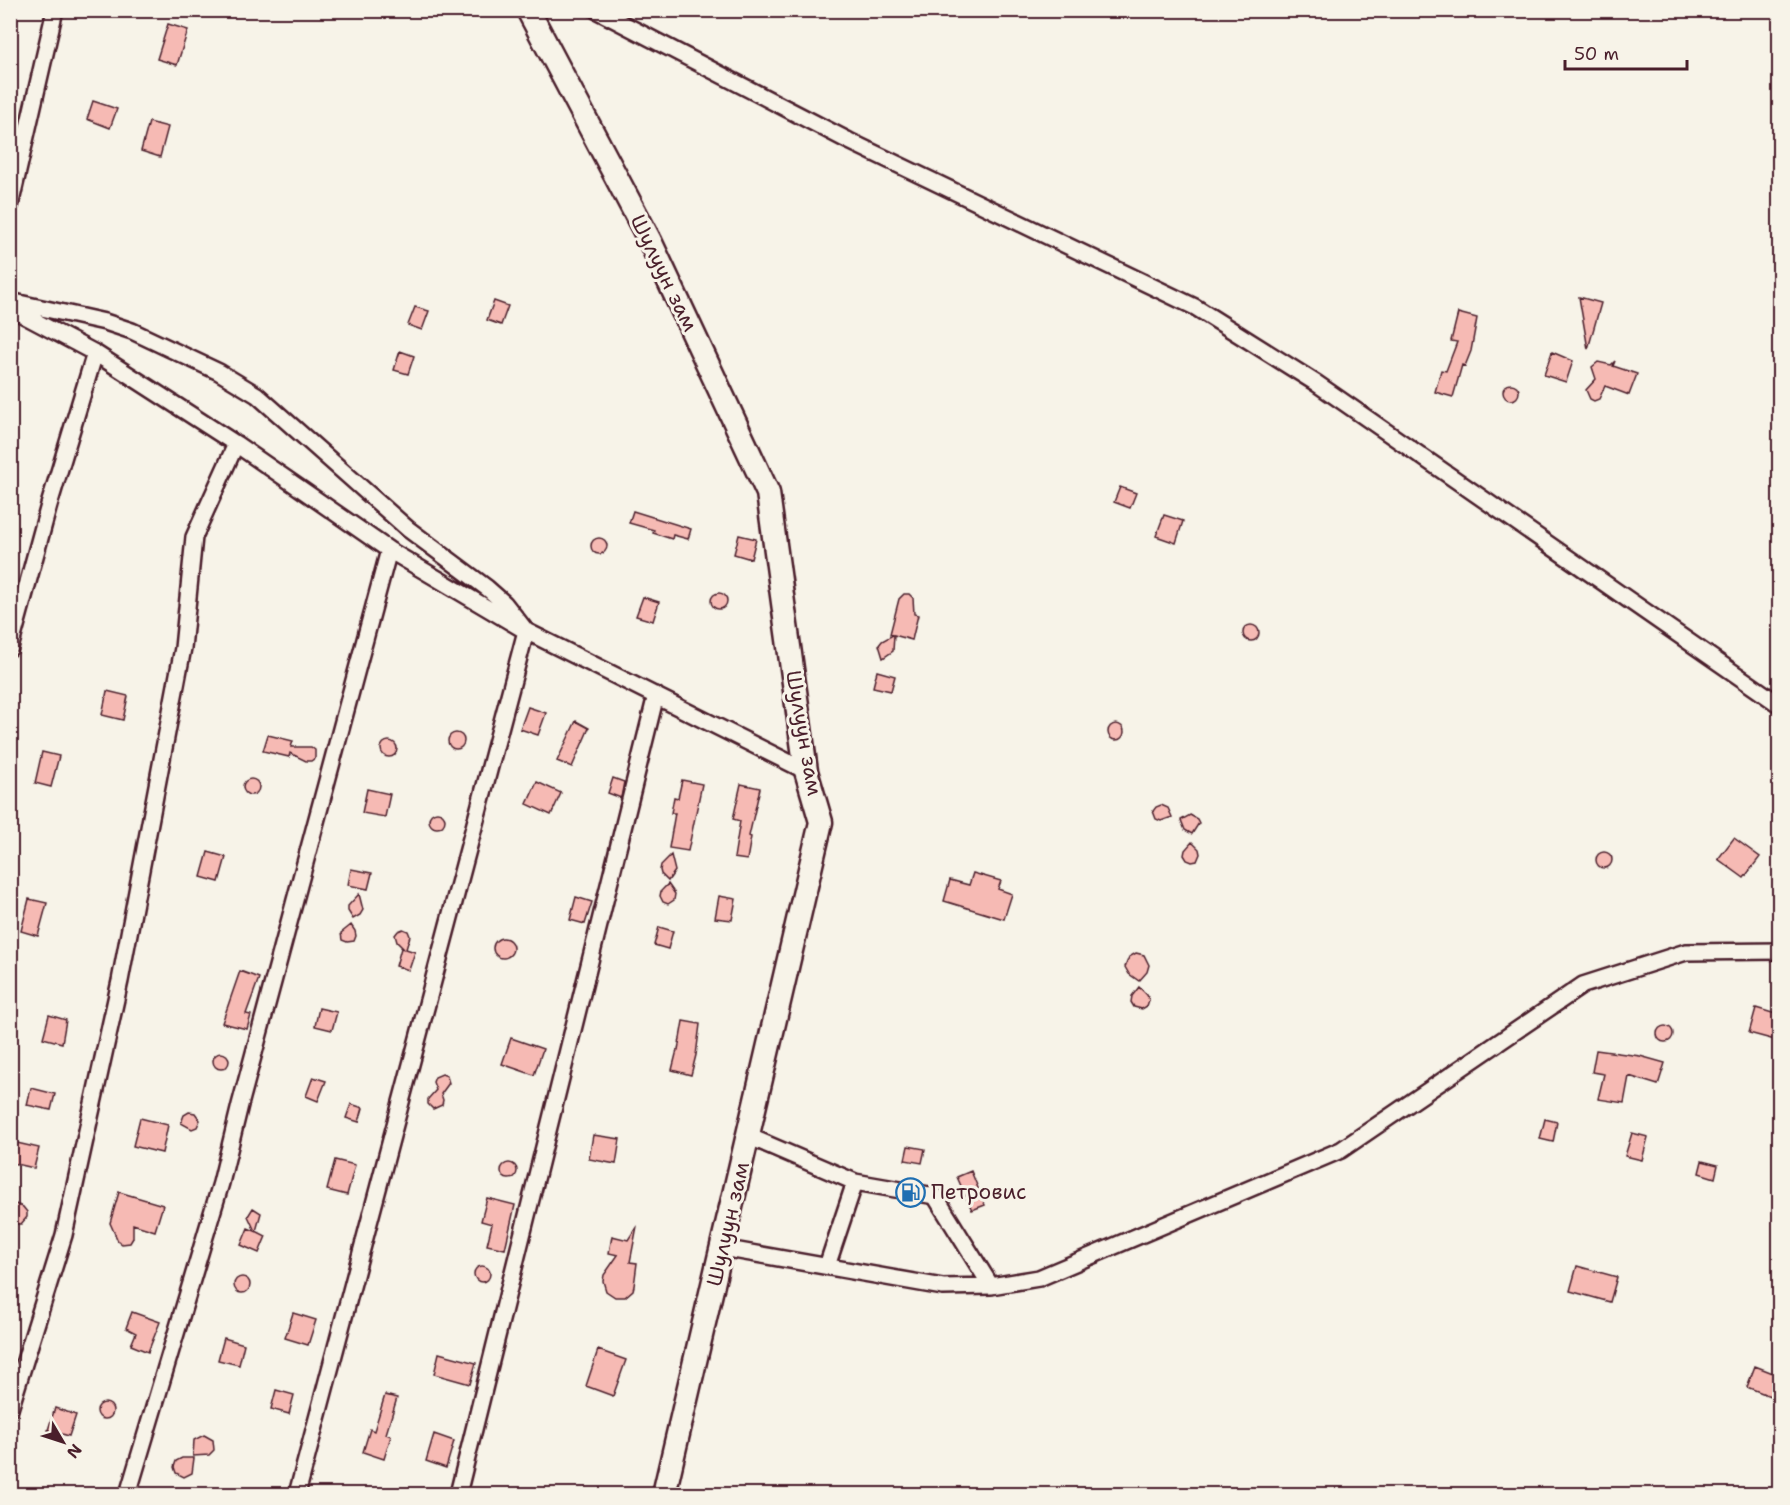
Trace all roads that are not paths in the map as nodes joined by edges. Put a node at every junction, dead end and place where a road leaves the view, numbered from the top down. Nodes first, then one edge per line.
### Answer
1 (55, 10) edge
2 (528, 10) edge
3 (596, 10) edge
4 (10, 206) edge
5 (10, 301) edge
6 (10, 308) edge
7 (95, 353) junction
8 (236, 444) junction
9 (389, 550) junction
10 (526, 631) junction
11 (10, 648) edge
12 (656, 695) junction
13 (1779, 705) edge
14 (806, 771) junction
15 (1779, 951) edge
16 (748, 1136) junction
17 (855, 1182) junction
18 (722, 1248) junction
19 (827, 1266) junction
20 (991, 1286) junction
21 (10, 1409) edge
22 (128, 1494) edge
23 (297, 1494) edge
24 (458, 1494) edge
25 (664, 1494) edge

1 - 4 street
2 - 14 street, Шулуун зам
3 - 13 street
5 - 10 street
6 - 7 street
7 - 8 street
7 - 11 street
8 - 9 street
8 - 21 street
9 - 10 street
9 - 22 street
10 - 12 street
10 - 23 street
12 - 14 street
12 - 24 street
14 - 16 street, Шулуун зам
15 - 20 street
16 - 17 street
16 - 18 street, Шулуун зам
17 - 19 street
17 - 20 street
18 - 19 street
18 - 25 street, Шулуун зам
19 - 20 street

